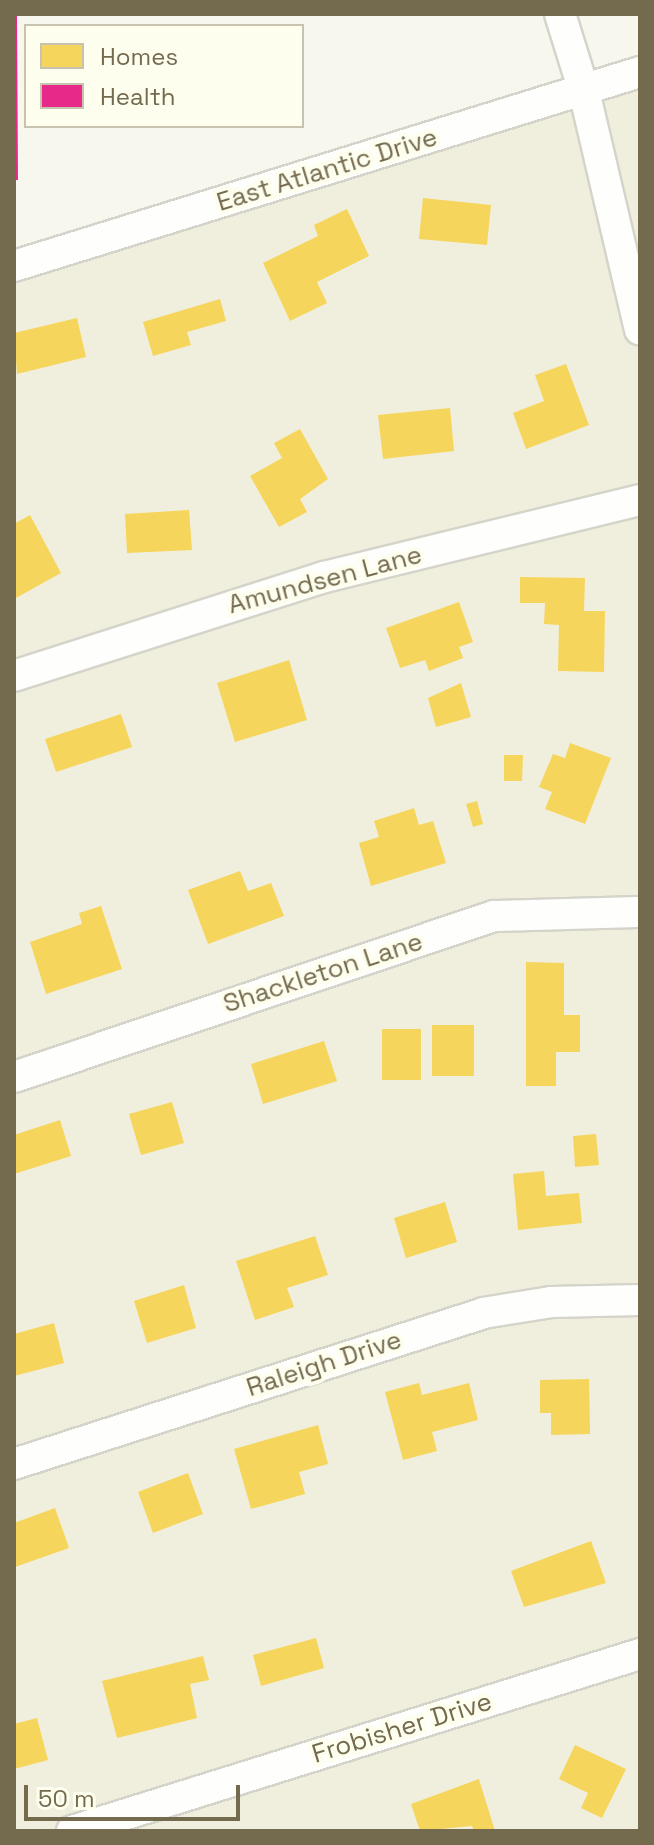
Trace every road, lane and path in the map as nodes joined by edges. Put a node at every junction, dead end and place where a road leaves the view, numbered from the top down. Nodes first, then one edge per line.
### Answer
1 (560, 14) edge
2 (640, 72) edge
3 (584, 91) junction
4 (14, 266) edge
5 (640, 330) edge
6 (640, 500) edge
7 (14, 676) edge
8 (640, 912) edge
9 (14, 1077) edge
10 (640, 1300) edge
11 (14, 1464) edge
12 (640, 1654) edge
13 (72, 1831) edge

1 - 3 street
2 - 3 street, East Atlantic Drive
3 - 4 street, East Atlantic Drive
3 - 5 street
6 - 7 street, Amundsen Lane
8 - 9 street, Shackleton Lane
10 - 11 street, Raleigh Drive
12 - 13 street, Frobisher Drive

